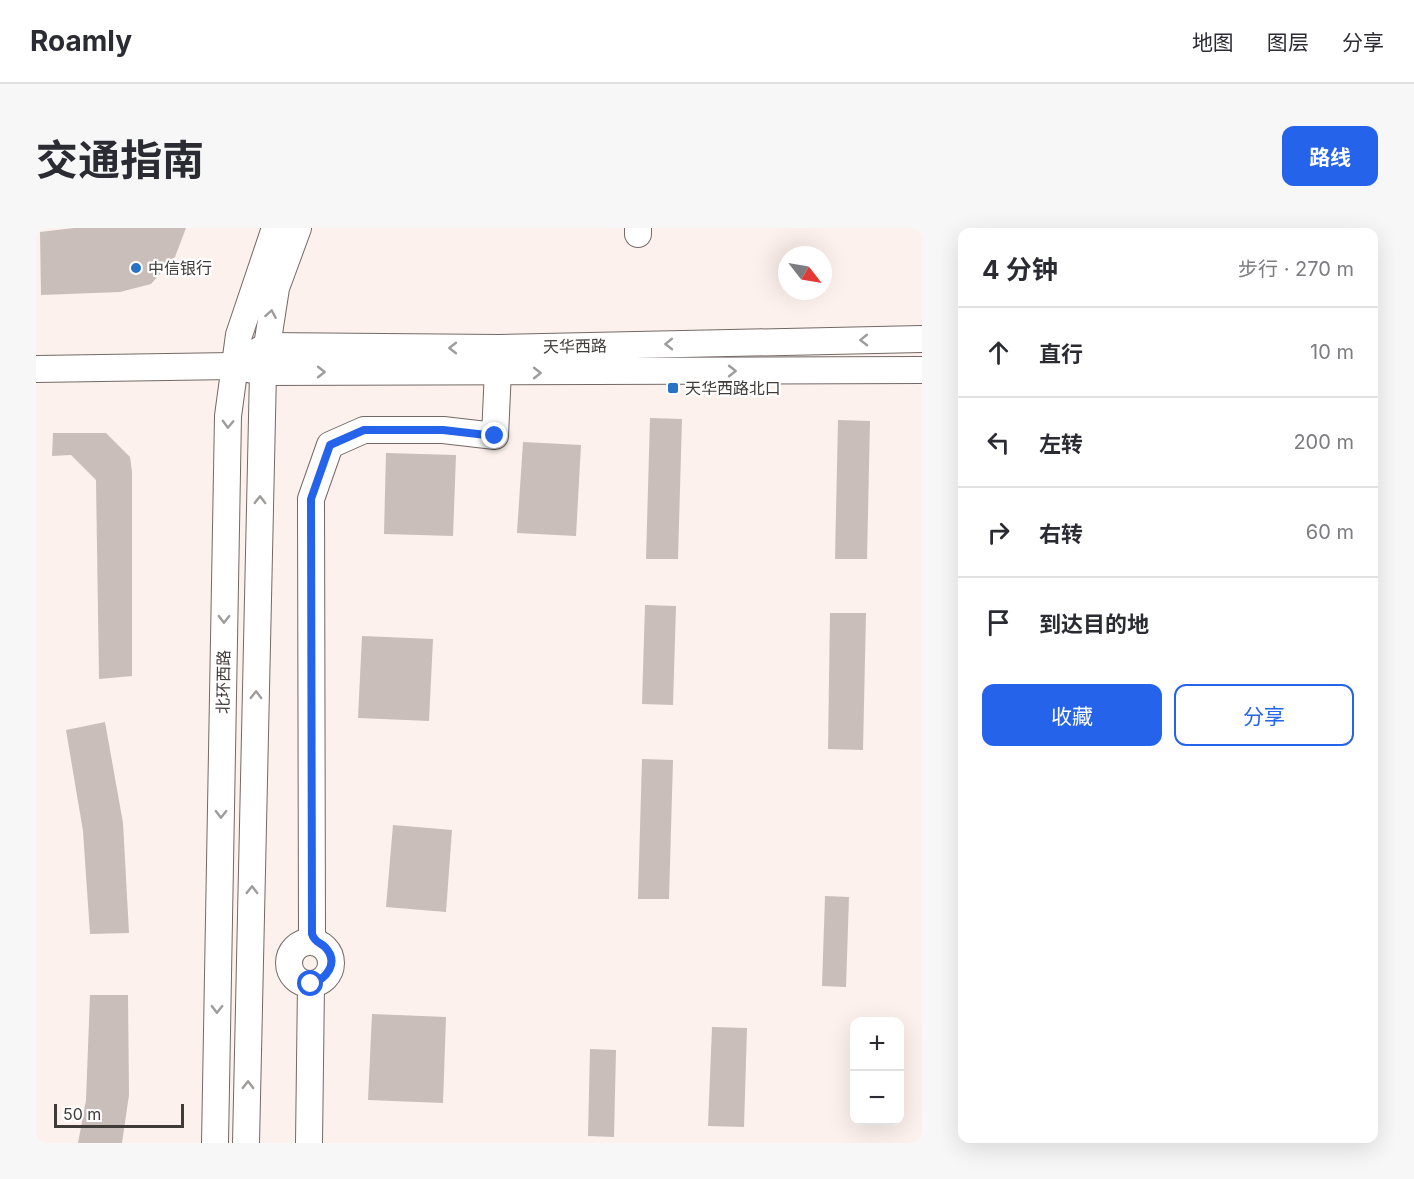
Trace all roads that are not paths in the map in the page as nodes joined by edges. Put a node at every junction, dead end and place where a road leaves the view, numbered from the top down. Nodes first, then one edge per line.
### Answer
1 (274, 228) edge
2 (298, 228) edge
3 (922, 339) edge
4 (266, 346) junction
5 (499, 360) junction
6 (233, 366) junction
7 (36, 369) edge
8 (922, 370) edge
9 (263, 372) junction
10 (215, 1143) edge
11 (246, 1143) edge
12 (309, 1143) edge

1 - 6 street, 北环西路
4 -> 2 street, 北环西路
3 -> 5 street, 天华西路
5 -> 4 street, 天华西路
4 - 6 street
4 - 9 street, 北环西路
5 -> 8 street, 天华西路
9 -> 5 street, 天华西路
5 - 12 street
6 - 7 street, 天华西路
6 - 9 street, 天华西路
6 -> 10 street, 北环西路
11 -> 9 street, 北环西路

